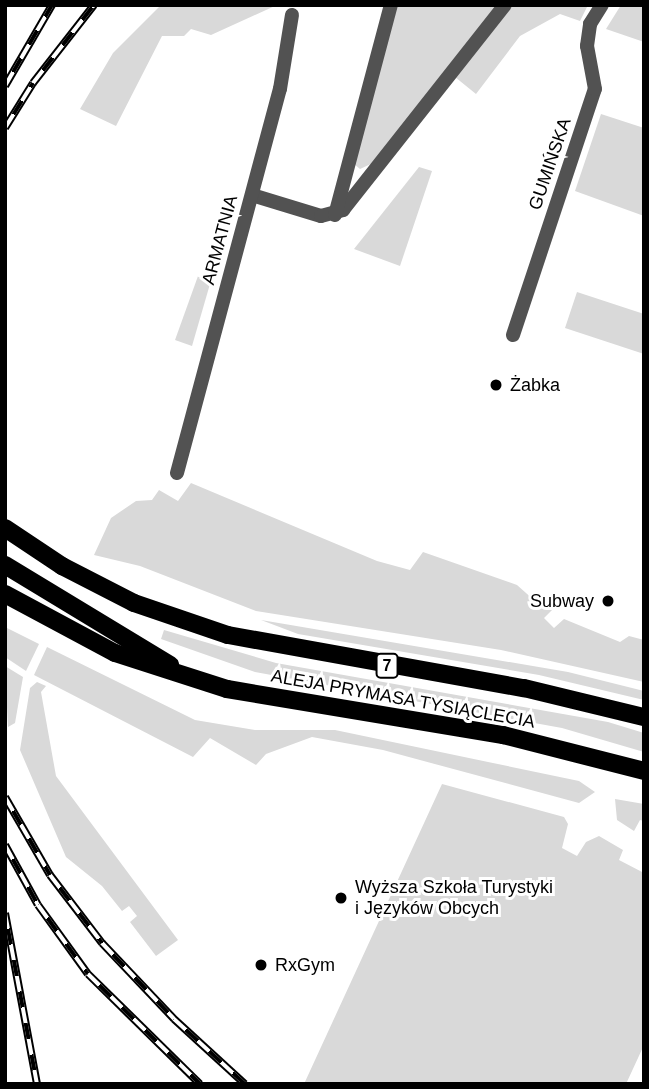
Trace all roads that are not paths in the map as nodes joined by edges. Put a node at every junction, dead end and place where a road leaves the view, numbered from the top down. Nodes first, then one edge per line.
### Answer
1 (391, 5) edge
2 (505, 5) edge
3 (601, 5) edge
4 (292, 15) dead end
5 (252, 195) junction
6 (335, 215) junction
7 (513, 335) dead end
8 (177, 473) dead end
9 (5, 528) edge
10 (5, 565) edge
11 (5, 594) edge
12 (195, 679) junction
13 (644, 717) edge
14 (644, 771) edge

1 - 6 street
2 - 6 street
3 - 7 street, GUMIŃSKA
4 - 5 street, ARMATNIA
5 - 6 street
5 - 8 street, ARMATNIA
9 - 13 main road, ALEJA PRYMASA TYSIĄCLECIA / 7
10 - 12 main road
11 - 12 main road, ALEJA PRYMASA TYSIĄCLECIA
12 - 14 main road, ALEJA PRYMASA TYSIĄCLECIA

